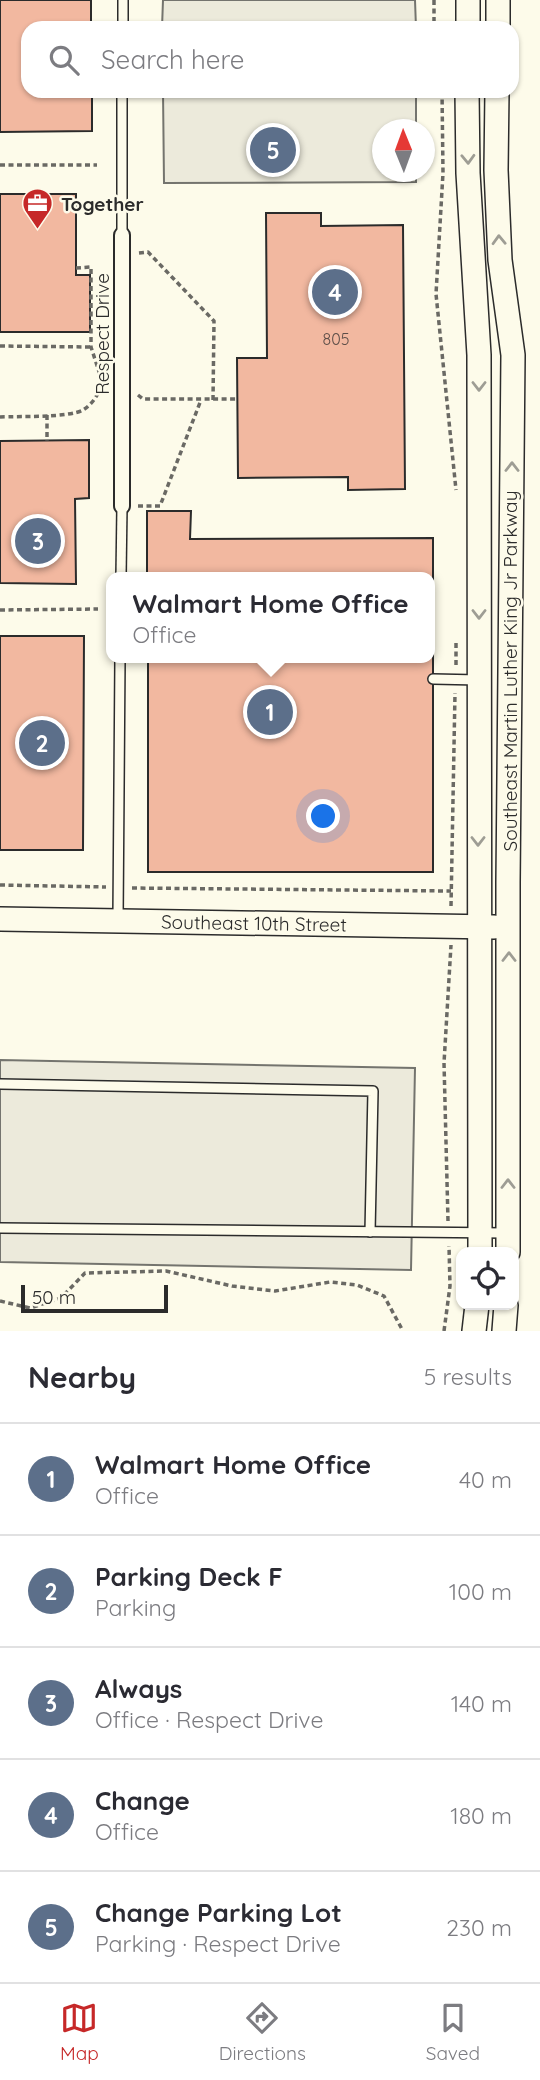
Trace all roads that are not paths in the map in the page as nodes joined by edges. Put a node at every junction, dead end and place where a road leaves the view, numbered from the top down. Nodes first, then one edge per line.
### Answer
1 (123, 0) edge
2 (468, 0) edge
3 (498, 0) edge
4 (122, 21) edge
5 (468, 21) edge
6 (498, 21) edge
7 (122, 98) edge
8 (467, 98) edge
9 (497, 98) edge
10 (121, 235) joint
11 (121, 506) joint
12 (121, 572) edge
13 (120, 663) edge
14 (433, 680) dead end
15 (479, 680) junction
16 (0, 919) edge
17 (118, 920) junction
18 (478, 927) junction
19 (509, 927) junction
20 (0, 1084) edge
21 (0, 1228) edge
22 (370, 1232) junction
23 (480, 1243) edge
24 (508, 1243) edge
25 (476, 1310) edge
26 (506, 1310) edge
27 (474, 1331) edge
28 (504, 1331) edge

1 - 4 lane
2 - 5 street
3 - 6 street
7 - 10 lane, Respect Drive
8 -> 15 street, Southeast Martin Luther King Jr Parkway
19 -> 9 street, Southeast Martin Luther King Jr Parkway
10 - 11 street, Respect Drive
11 - 12 lane, Respect Drive
13 - 17 lane
14 - 15 lane
15 -> 18 street, Southeast Martin Luther King Jr Parkway
16 - 17 street, Southeast 10th Street
17 - 18 street, Southeast 10th Street
18 - 19 street, Southeast 10th Street
18 - 23 street, Southeast Martin Luther King Jr Parkway
24 -> 19 street, Southeast Martin Luther King Jr Parkway
20 - 22 lane
21 - 22 lane
22 - 23 lane
23 - 24 lane
25 - 27 street
26 - 28 street

